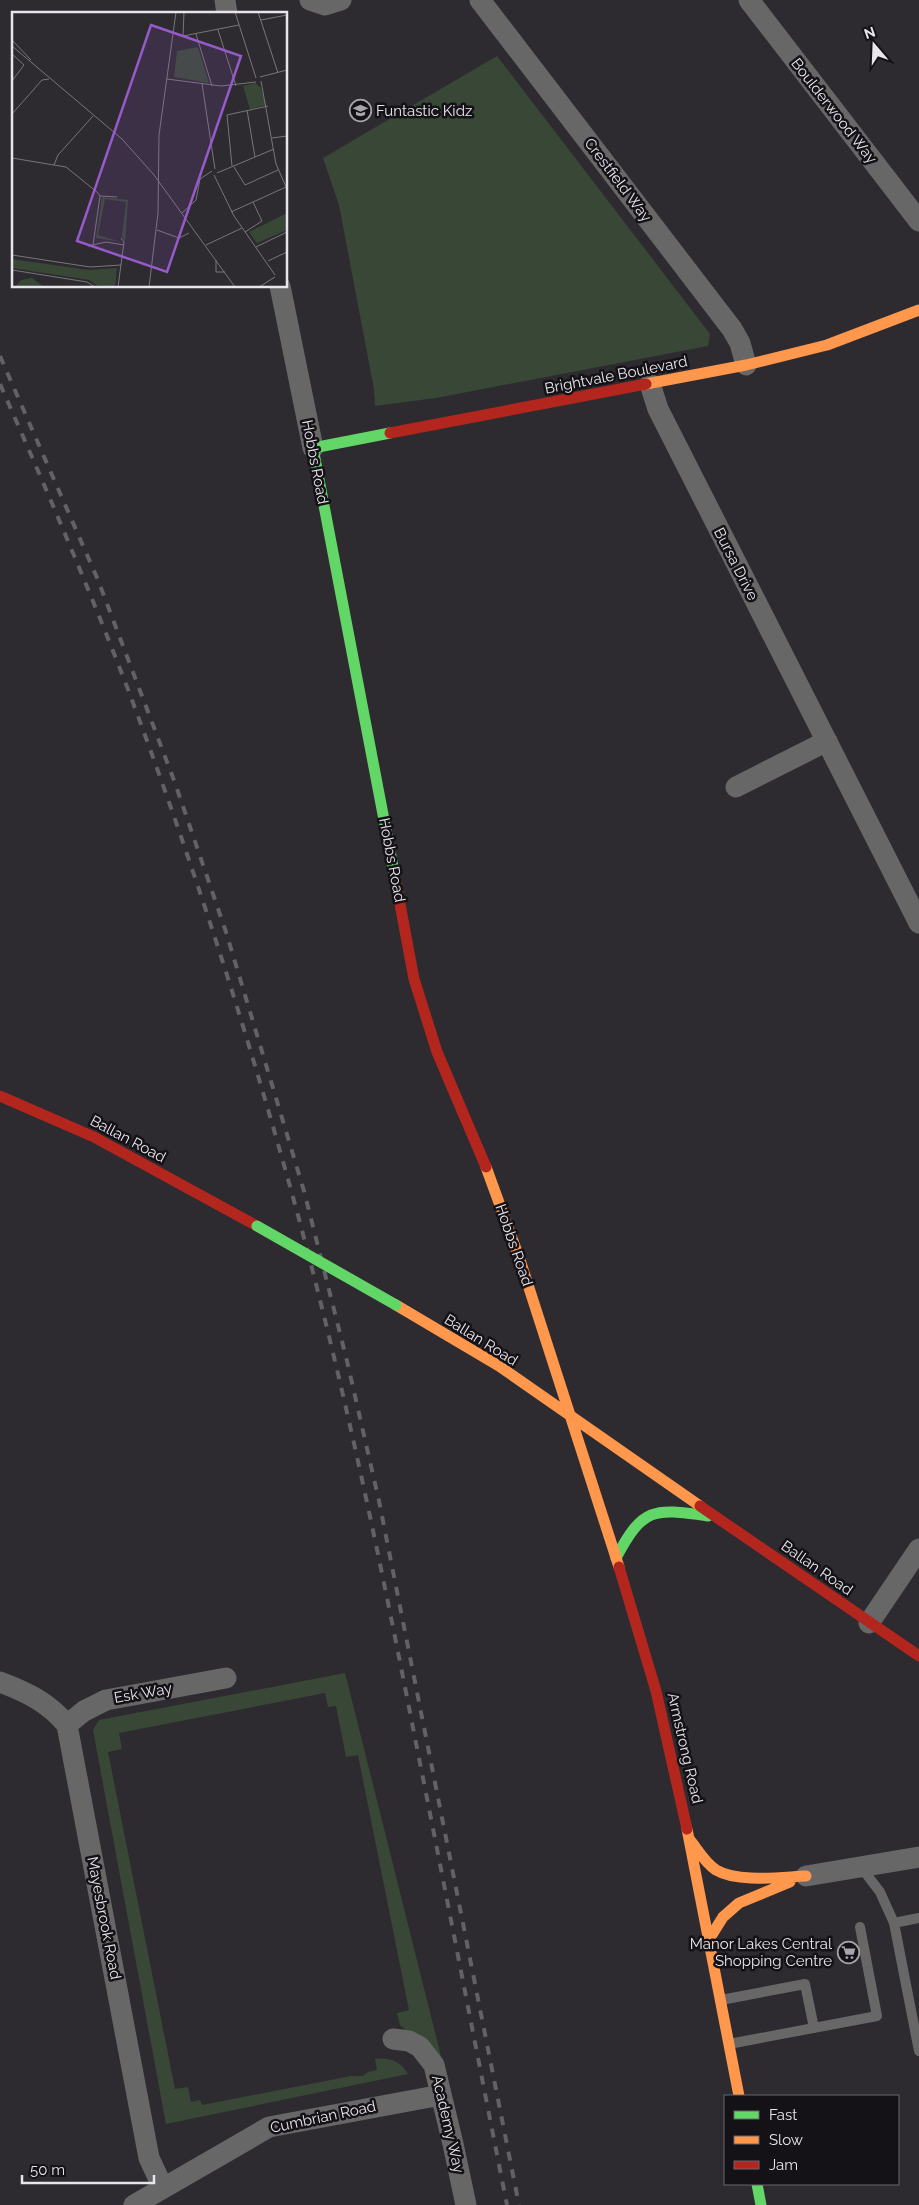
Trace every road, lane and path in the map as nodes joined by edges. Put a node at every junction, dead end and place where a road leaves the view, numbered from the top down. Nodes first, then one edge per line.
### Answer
1 (341, 0) edge
2 (480, 0) edge
3 (749, 0) edge
4 (312, 1) edge
5 (919, 221) edge
6 (280, 288) edge
7 (919, 310) edge
8 (746, 365) junction
9 (650, 384) junction
10 (312, 448) junction
11 (827, 742) junction
12 (736, 787) dead end
13 (919, 923) edge
14 (0, 1096) edge
15 (570, 1415) junction
16 (720, 1518) junction
17 (919, 1549) edge
18 (616, 1558) junction
19 (869, 1623) junction
20 (919, 1656) edge
21 (226, 1678) dead end
22 (0, 1682) edge
23 (67, 1725) junction
24 (689, 1839) junction
25 (919, 1857) edge
26 (861, 1866) junction
27 (806, 1876) junction
28 (919, 1918) edge
29 (894, 1923) junction
30 (860, 1927) dead end
31 (708, 1941) junction
32 (720, 2000) junction
33 (814, 2028) junction
34 (393, 2039) dead end
35 (728, 2044) junction
36 (919, 2051) edge
37 (441, 2095) junction
38 (739, 2095) edge
39 (757, 2185) edge
40 (163, 2188) junction
41 (134, 2205) edge
42 (466, 2205) edge
43 (761, 2205) edge

1 - 4 street
2 - 8 street, Crestfield Way
3 - 5 street, Boulderwood Way
6 - 10 street, Hobbs Road
7 - 8 street, Brightvale Boulevard
8 - 9 street, Brightvale Boulevard
9 - 10 street, Brightvale Boulevard
9 - 11 street, Bursa Drive
10 - 15 street, Hobbs Road
11 - 12 street
11 - 13 street, Bursa Drive
14 - 15 street, Ballan Road, bridge
15 - 16 street, Ballan Road
15 - 18 street, Armstrong Road
16 - 18 street
16 - 19 street, Ballan Road
17 - 19 street
18 - 24 street, Armstrong Road
19 - 20 street, Ballan Road
21 - 23 street, Esk Way
22 - 23 street
23 - 40 street, Mayesbrook Road
24 - 27 street
24 - 31 street, Armstrong Road
25 - 26 street
26 - 27 street
26 - 29 lane
27 - 31 street
28 - 29 lane
29 - 36 lane
30 - 33 lane
31 - 32 street, Armstrong Road
32 - 33 lane
32 - 35 street, Armstrong Road
33 - 35 lane
34 - 37 street, Academy Way
35 - 38 street, Armstrong Road
37 - 40 street, Cumbrian Road
37 - 42 street, Academy Way
39 - 43 street
40 - 41 street, Cumbrian Road

